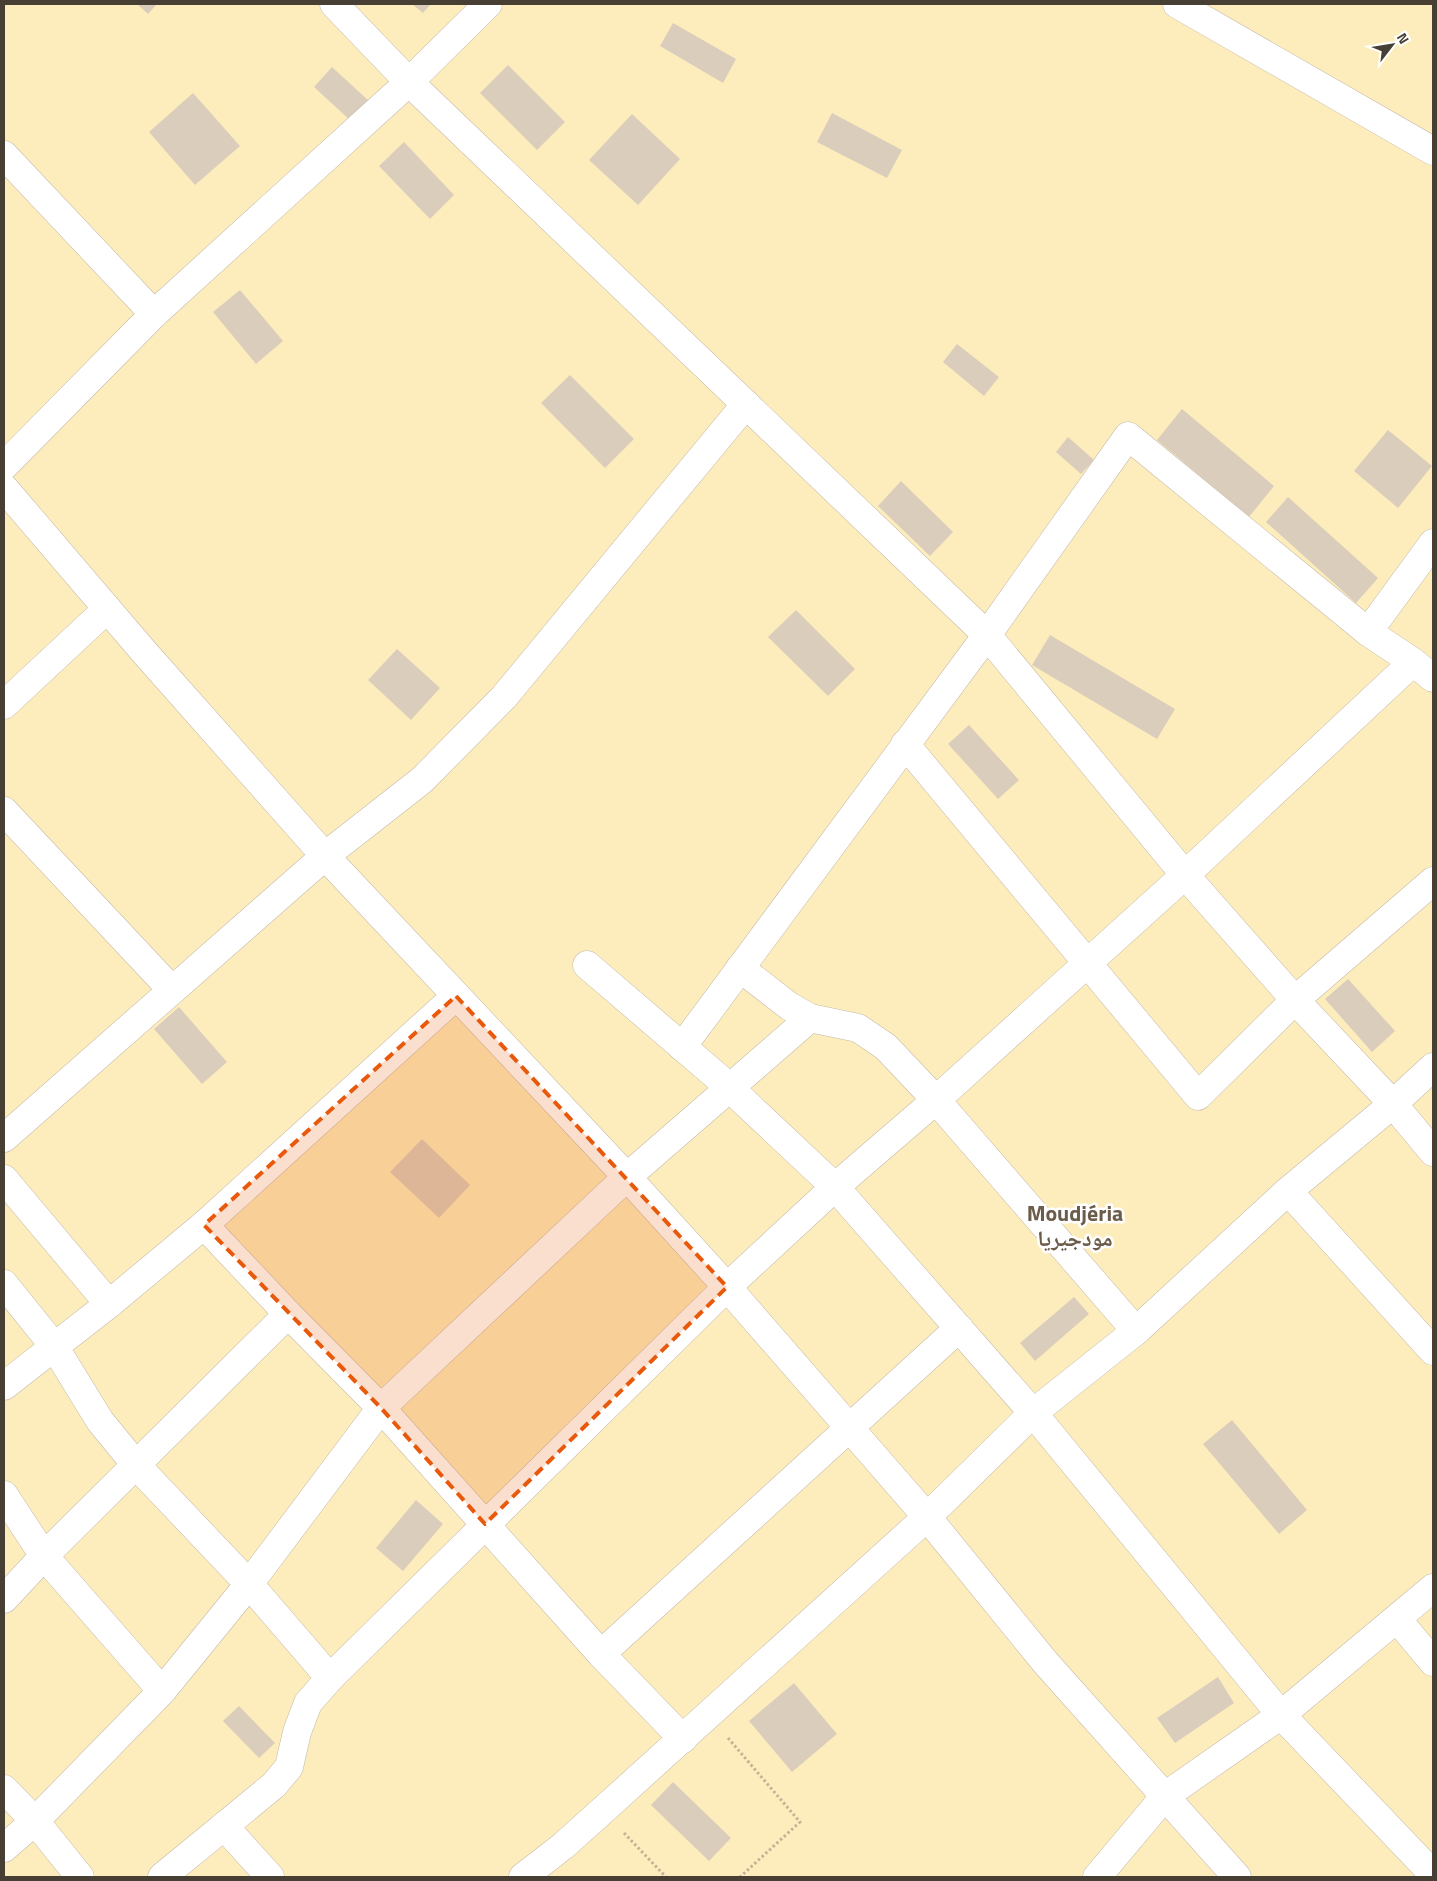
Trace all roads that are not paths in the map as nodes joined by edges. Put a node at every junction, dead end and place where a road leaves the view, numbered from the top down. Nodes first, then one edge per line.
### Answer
1 (334, 4) edge
2 (488, 4) edge
3 (1177, 4) edge
4 (409, 82) junction
5 (1433, 150) edge
6 (4, 155) edge
7 (154, 314) junction
8 (746, 404) junction
9 (4, 466) edge
10 (4, 488) edge
11 (1433, 543) edge
12 (107, 609) junction
13 (1368, 632) junction
14 (987, 635) junction
15 (1423, 670) edge
16 (4, 705) edge
17 (906, 744) junction
18 (4, 811) edge
19 (325, 856) junction
20 (1185, 875) junction
21 (1433, 880) edge
22 (1088, 963) junction
23 (587, 965) dead end
24 (740, 968) junction
25 (172, 990) junction
26 (456, 996) junction
27 (1295, 1000) junction
28 (810, 1018) junction
29 (682, 1047) junction
30 (1433, 1067) edge
31 (729, 1090) junction
32 (936, 1100) junction
33 (1393, 1104) junction
34 (4, 1138) edge
35 (1433, 1152) edge
36 (627, 1177) junction
37 (4, 1179) edge
38 (835, 1187) junction
39 (1288, 1191) junction
40 (204, 1225) junction
41 (4, 1284) edge
42 (728, 1287) junction
43 (109, 1304) junction
44 (288, 1314) junction
45 (959, 1328) junction
46 (1136, 1331) junction
47 (54, 1346) junction
48 (1433, 1351) edge
49 (4, 1386) edge
50 (381, 1408) junction
51 (1033, 1413) junction
52 (850, 1428) junction
53 (136, 1466) junction
54 (4, 1495) edge
55 (927, 1517) junction
56 (485, 1524) junction
57 (44, 1556) junction
58 (249, 1584) junction
59 (1433, 1588) edge
60 (4, 1599) edge
61 (1396, 1619) junction
62 (601, 1654) junction
63 (1433, 1662) edge
64 (330, 1678) junction
65 (162, 1691) junction
66 (1281, 1715) junction
67 (683, 1739) junction
68 (4, 1789) edge
69 (1165, 1796) junction
70 (35, 1822) junction
71 (224, 1826) junction
72 (4, 1848) edge
73 (1433, 1874) edge
74 (80, 1877) edge
75 (162, 1877) edge
76 (270, 1877) edge
77 (523, 1877) edge
78 (1097, 1877) edge
79 (1236, 1877) edge

1 - 4 street
2 - 4 street
3 - 5 street
4 - 7 street
4 - 8 street
6 - 7 street
7 - 9 street
8 - 14 street
8 - 19 street
10 - 12 street
11 - 13 street
12 - 16 street
12 - 19 street
13 - 14 street
13 - 15 street
14 - 17 street
14 - 20 street
15 - 20 street
17 - 22 street
17 - 24 street
18 - 25 street
19 - 25 street
19 - 26 street
20 - 22 street
20 - 27 street
21 - 27 street
22 - 27 street
22 - 32 street
23 - 29 street
24 - 28 street
24 - 29 street
25 - 34 street
26 - 36 street
26 - 40 street
27 - 33 street
28 - 31 street
28 - 32 street
29 - 31 street
30 - 33 street
31 - 36 street
31 - 38 street
32 - 38 street
32 - 46 street
33 - 35 street
33 - 39 street
36 - 42 street
36 - 50 street
37 - 43 street
38 - 42 street
38 - 45 street
39 - 46 street
39 - 48 street
40 - 43 street
40 - 44 street
41 - 47 street
42 - 52 street
42 - 56 street
43 - 47 street
44 - 50 street
44 - 53 street
45 - 51 street
45 - 52 street
46 - 51 street
47 - 49 street
47 - 53 street
50 - 56 street
50 - 58 street
51 - 55 street
51 - 66 street
52 - 55 street
52 - 62 street
53 - 57 street
53 - 58 street
54 - 57 street
55 - 67 street
55 - 69 street
56 - 62 street
56 - 64 street
57 - 60 street
57 - 65 street
58 - 64 street
58 - 65 street
59 - 61 street
61 - 63 street
61 - 66 street
62 - 67 street
64 - 71 street
65 - 70 street
66 - 69 street
66 - 73 street
67 - 77 street
68 - 70 street
69 - 78 street
69 - 79 street
70 - 72 street
70 - 74 street
71 - 75 street
71 - 76 street

